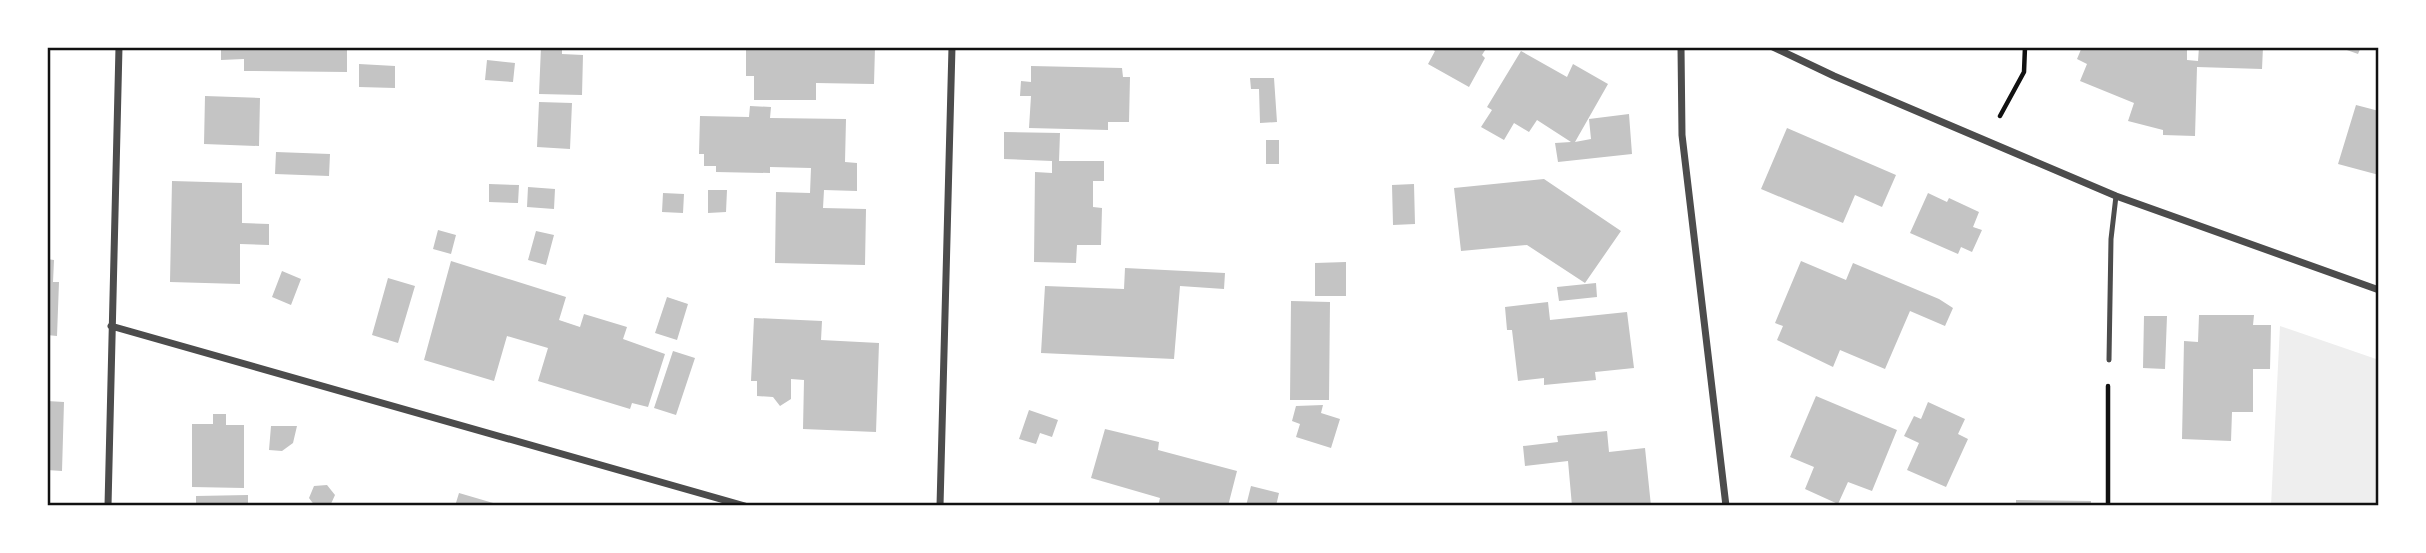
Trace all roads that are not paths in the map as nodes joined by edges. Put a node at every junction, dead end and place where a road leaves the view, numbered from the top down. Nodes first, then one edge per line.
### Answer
1 (119, 47) edge
2 (952, 47) edge
3 (1681, 47) edge
4 (1773, 47) edge
5 (2116, 196) junction
6 (2379, 290) edge
7 (111, 326) junction
8 (2109, 360) road end
9 (108, 506) edge
10 (745, 506) edge
11 (940, 506) edge
12 (1726, 506) edge

1 - 7 street
2 - 11 street
3 - 12 street
4 - 5 street
5 - 6 street
5 - 8 lane
7 - 9 street
7 - 10 street

